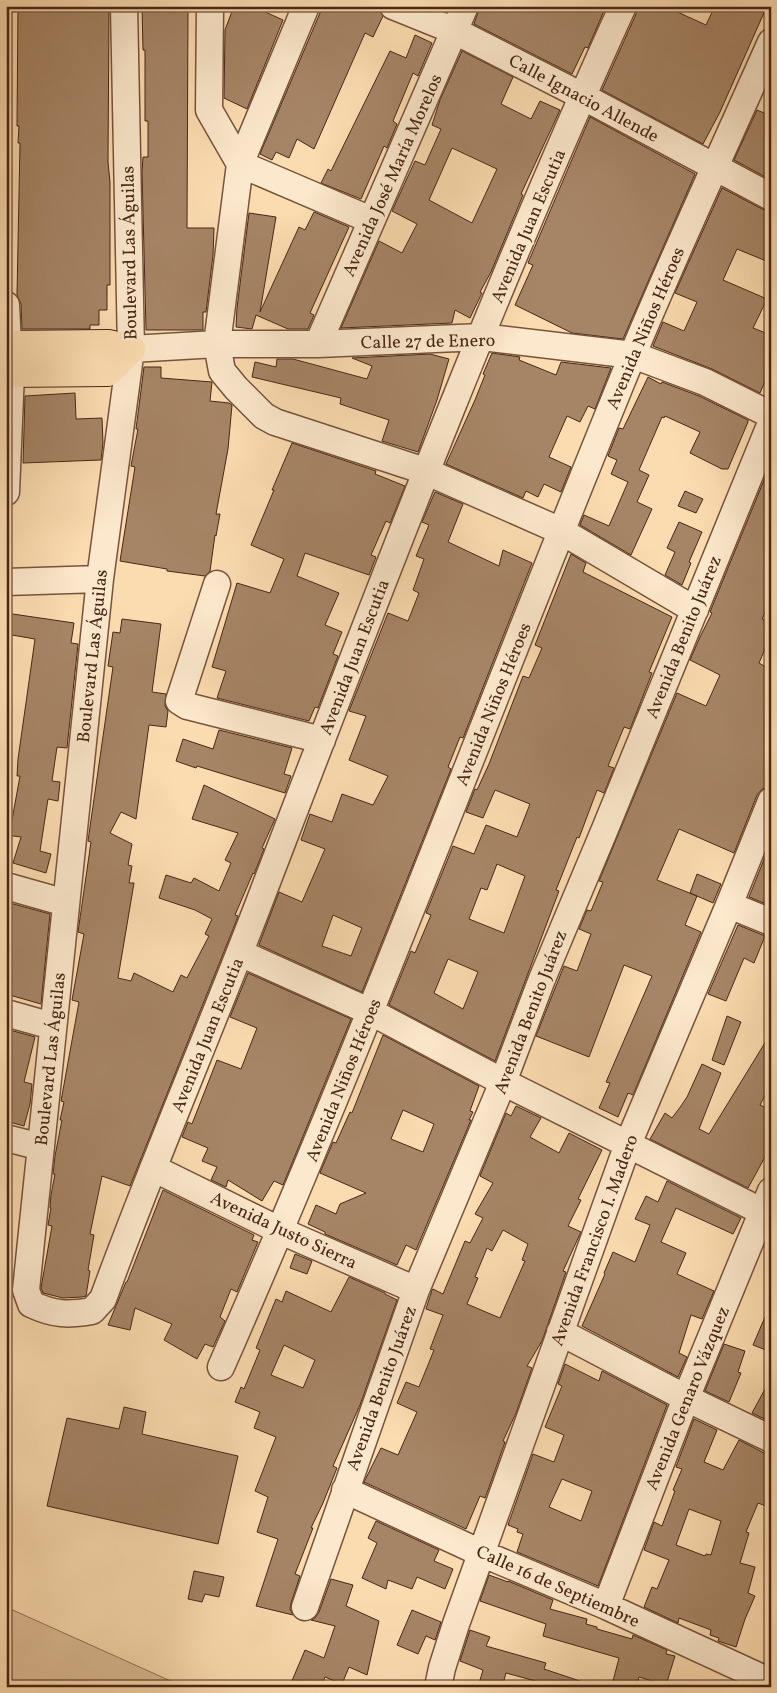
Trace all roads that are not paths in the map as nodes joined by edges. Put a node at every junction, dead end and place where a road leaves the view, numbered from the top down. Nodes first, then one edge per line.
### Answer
1 (124, 6) edge
2 (210, 6) edge
3 (306, 6) edge
4 (393, 6) edge
5 (466, 6) edge
6 (623, 6) edge
7 (455, 31) junction
8 (771, 42) edge
9 (582, 96) junction
10 (240, 164) junction
11 (715, 168) junction
12 (771, 197) edge
13 (371, 220) junction
14 (6, 305) edge
15 (482, 337) junction
16 (217, 344) junction
17 (318, 344) junction
18 (7, 345) edge
19 (131, 348) junction
20 (633, 354) junction
21 (8, 373) edge
22 (771, 415) edge
23 (771, 423) edge
24 (425, 471) junction
25 (6, 492) edge
26 (561, 531) junction
27 (100, 579) junction
28 (6, 582) edge
29 (217, 584) dead end
30 (694, 610) junction
31 (322, 740) junction
32 (771, 801) edge
33 (6, 886) edge
34 (66, 903) junction
35 (729, 905) junction
36 (771, 922) edge
37 (240, 953) junction
38 (371, 1012) junction
39 (6, 1013) edge
40 (52, 1026) junction
41 (503, 1082) junction
42 (6, 1138) edge
43 (628, 1144) junction
44 (41, 1147) junction
45 (153, 1168) junction
46 (768, 1206) edge
47 (281, 1230) junction
48 (19, 1284) edge
49 (416, 1290) junction
50 (560, 1332) junction
51 (221, 1368) dead end
52 (686, 1398) junction
53 (771, 1439) edge
54 (345, 1490) junction
55 (481, 1553) junction
56 (606, 1606) junction
57 (305, 1607) dead end
58 (771, 1682) edge
59 (438, 1687) edge

1 - 19 street, Boulevard Las Águilas
2 - 10 street
3 - 10 street
4 - 7 street, Calle Ignacio Allende
5 - 7 street, Avenida José María Morelos
6 - 9 street, Avenida Juan Escutia
7 - 9 street, Calle Ignacio Allende
7 - 13 street, Avenida José María Morelos
8 - 11 street, Avenida Niños Héroes
9 - 11 street, Calle Ignacio Allende
9 - 15 street, Avenida Juan Escutia
10 - 13 street
10 - 16 street
11 - 12 street, Calle Ignacio Allende
11 - 20 street, Avenida Niños Héroes
13 - 17 street, Avenida José María Morelos
14 - 18 street
15 - 17 street, Calle 27 de Enero
15 - 20 street, Calle 27 de Enero
15 - 24 street, Avenida Juan Escutia
16 - 17 street, Calle 27 de Enero
16 - 19 street, Calle 27 de Enero
16 - 24 street
18 - 19 main road
19 - 21 main road
19 - 27 street, Boulevard Las Águilas
20 - 22 street, Calle 27 de Enero
20 - 26 street, Avenida Niños Héroes
21 - 25 street
23 - 30 street, Avenida Benito Juárez
24 - 26 street
24 - 31 street, Avenida Juan Escutia
26 - 30 street
26 - 38 street, Avenida Niños Héroes
27 - 28 street
27 - 34 street, Boulevard Las Águilas
29 - 31 street
30 - 41 street, Avenida Benito Juárez
31 - 37 street, Avenida Juan Escutia
32 - 35 street, Avenida Francisco I. Madero
33 - 34 street
34 - 40 street, Boulevard Las Águilas
35 - 36 street
35 - 43 street, Avenida Francisco I. Madero
37 - 38 street
37 - 45 street, Avenida Juan Escutia
38 - 41 street
38 - 47 street, Avenida Niños Héroes
39 - 40 street
40 - 44 street, Boulevard Las Águilas
41 - 43 street
41 - 49 street, Avenida Benito Juárez
42 - 44 street
43 - 46 street
43 - 50 street, Avenida Francisco I. Madero
44 - 48 street, Boulevard Las Águilas
45 - 47 street, Avenida Justo Sierra
45 - 48 street, Avenida Juan Escutia
46 - 52 street, Avenida Genaro Vázquez
47 - 49 street, Avenida Justo Sierra
47 - 51 street, Avenida Niños Héroes
49 - 54 street, Avenida Benito Juárez
50 - 52 street
50 - 55 street, Avenida Francisco I. Madero
52 - 53 street
52 - 56 street, Avenida Genaro Vázquez
54 - 55 street, Calle 16 de Septiembre
54 - 57 street, Avenida Benito Juárez
55 - 56 street, Calle 16 de Septiembre
55 - 59 street, Avenida Francisco I. Madero
56 - 58 street, Calle 16 de Septiembre

